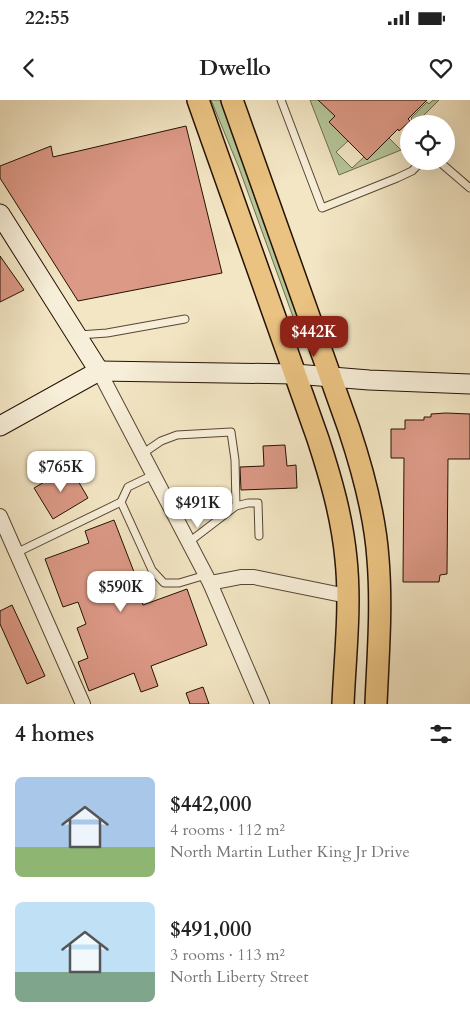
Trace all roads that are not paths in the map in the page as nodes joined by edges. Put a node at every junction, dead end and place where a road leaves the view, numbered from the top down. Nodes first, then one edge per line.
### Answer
1 (198, 100) edge
2 (232, 100) edge
3 (281, 100) edge
4 (413, 170) edge
5 (449, 170) edge
6 (470, 188) edge
7 (0, 214) edge
8 (185, 319) dead end
9 (76, 336) junction
10 (99, 371) junction
11 (295, 374) junction
12 (330, 377) junction
13 (470, 384) edge
14 (0, 426) edge
15 (142, 454) junction
16 (153, 475) junction
17 (121, 502) junction
18 (236, 506) junction
19 (0, 516) edge
20 (259, 536) dead end
21 (189, 542) junction
22 (16, 553) junction
23 (208, 579) junction
24 (347, 596) junction
25 (83, 704) edge
26 (262, 704) edge
27 (343, 704) edge
28 (376, 704) edge

1 - 11 main road
2 - 12 main road
3 - 4 lane
5 - 6 lane
7 - 9 main road
8 - 9 lane
9 - 10 main road
10 - 11 main road
10 - 14 main road
10 - 15 street
11 - 12 main road
11 - 24 main road
12 - 13 main road
12 - 28 main road
15 - 16 street
15 - 18 lane
16 - 17 lane
16 - 21 street
17 - 22 lane
17 - 23 lane
18 - 20 lane
18 - 21 lane
19 - 22 street
21 - 23 street
22 - 25 street
23 - 24 street
23 - 26 street
24 - 27 main road

